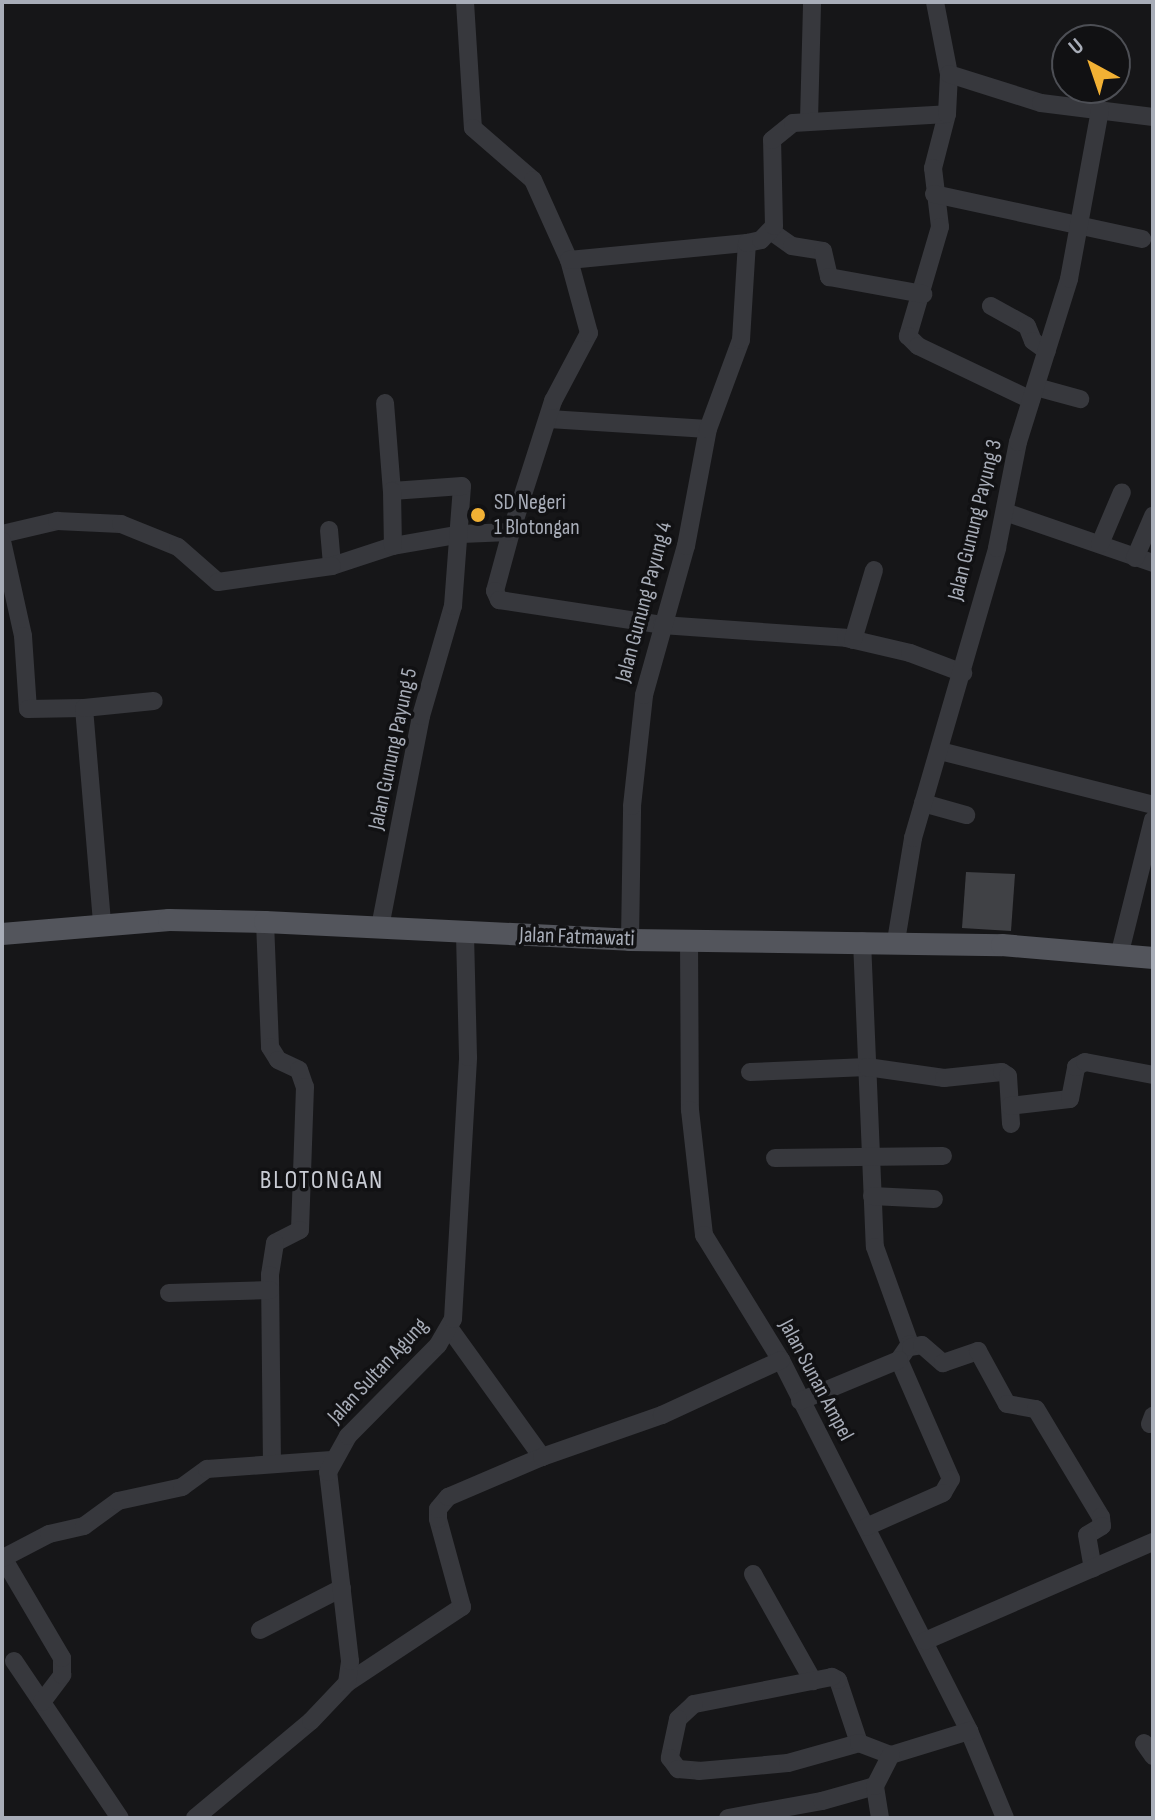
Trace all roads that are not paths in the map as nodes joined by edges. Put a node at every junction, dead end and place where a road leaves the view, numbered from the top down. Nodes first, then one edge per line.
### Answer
1 (465, 2) edge
2 (812, 2) edge
3 (935, 2) edge
4 (949, 74) junction
5 (1100, 110) junction
6 (947, 114) junction
7 (1153, 117) edge
8 (809, 120) junction
9 (934, 194) junction
10 (1080, 229) junction
11 (772, 232) junction
12 (1142, 239) dead end
13 (747, 243) junction
14 (569, 260) junction
15 (923, 294) junction
16 (991, 306) dead end
17 (1047, 351) junction
18 (1034, 394) junction
19 (1080, 399) dead end
20 (385, 403) dead end
21 (549, 419) junction
22 (708, 429) junction
23 (392, 491) junction
24 (1122, 492) dead end
25 (1005, 512) junction
26 (1153, 516) edge
27 (329, 530) dead end
28 (511, 532) junction
29 (2, 534) edge
30 (461, 534) junction
31 (2, 541) edge
32 (1100, 544) junction
33 (393, 546) junction
34 (1144, 560) edge
35 (332, 566) junction
36 (874, 570) dead end
37 (662, 625) junction
38 (853, 640) junction
39 (963, 673) junction
40 (154, 701) dead end
41 (84, 708) junction
42 (940, 751) junction
43 (923, 803) junction
44 (1153, 805) edge
45 (966, 815) dead end
46 (1153, 820) edge
47 (265, 922) junction
48 (102, 924) junction
49 (380, 927) junction
50 (465, 932) junction
51 (2, 934) edge
52 (630, 940) junction
53 (689, 940) junction
54 (862, 941) junction
55 (896, 941) junction
56 (1120, 952) junction
57 (1153, 958) edge
58 (867, 1067) junction
59 (750, 1072) dead end
60 (1153, 1075) edge
61 (870, 1154) junction
62 (943, 1156) dead end
63 (775, 1158) dead end
64 (872, 1196) junction
65 (934, 1199) dead end
66 (270, 1290) junction
67 (169, 1293) dead end
68 (450, 1329) junction
69 (905, 1354) junction
70 (781, 1360) junction
71 (800, 1401) junction
72 (542, 1457) junction
73 (332, 1460) junction
74 (272, 1464) junction
75 (866, 1527) junction
76 (1153, 1542) edge
77 (1093, 1568) junction
78 (753, 1574) dead end
79 (342, 1588) junction
80 (260, 1630) dead end
81 (925, 1641) junction
82 (14, 1661) dead end
83 (813, 1681) junction
84 (347, 1683) junction
85 (42, 1702) junction
86 (969, 1731) junction
87 (859, 1743) junction
88 (891, 1755) junction
89 (875, 1786) junction
90 (824, 1810) edge
91 (1001, 1816) edge
92 (120, 1818) edge
93 (195, 1818) edge
94 (728, 1818) edge
95 (880, 1818) edge

1 - 14 street
2 - 8 street
3 - 4 street
4 - 5 street
4 - 6 street
5 - 7 street
5 - 10 street, Jalan Gunung Payung 3
6 - 8 street
6 - 9 street
8 - 11 street
9 - 10 street
9 - 15 street
10 - 12 street
10 - 17 street, Jalan Gunung Payung 3
11 - 13 street
11 - 15 street
13 - 14 street
13 - 22 street, Jalan Gunung Payung 4
14 - 21 street
15 - 18 street
16 - 17 street
17 - 18 street, Jalan Gunung Payung 3
18 - 19 street
18 - 25 street, Jalan Gunung Payung 3
20 - 23 street
21 - 22 street
21 - 28 street
22 - 37 street, Jalan Gunung Payung 4
23 - 30 street, Jalan Gunung Payung 5
23 - 33 street
24 - 32 street
25 - 32 street
25 - 39 street, Jalan Gunung Payung 3
26 - 34 street
27 - 35 street
28 - 30 street
28 - 37 street
29 - 35 street
30 - 33 street
30 - 49 street, Jalan Gunung Payung 5
31 - 41 street
32 - 34 street
33 - 35 street
36 - 38 street
37 - 38 street
37 - 52 street, Jalan Gunung Payung 4
38 - 39 street
39 - 42 street, Jalan Gunung Payung 3
40 - 41 street
41 - 48 street
42 - 43 street, Jalan Gunung Payung 3
42 - 44 street
43 - 45 street
43 - 55 street, Jalan Gunung Payung 3
46 - 56 street
47 - 48 main road, Jalan Fatmawati
47 - 49 main road, Jalan Fatmawati
47 - 66 street
48 - 51 main road, Jalan Fatmawati
49 - 50 main road, Jalan Fatmawati
50 - 52 main road, Jalan Fatmawati
50 - 68 street, Jalan Sultan Agung
52 - 53 main road, Jalan Fatmawati
53 - 54 main road, Jalan Fatmawati
53 - 70 street, Jalan Sunan Ampel
54 - 55 main road, Jalan Fatmawati
54 - 58 street
55 - 56 main road, Jalan Fatmawati
56 - 57 main road, Jalan Fatmawati
58 - 59 street
58 - 60 street
58 - 61 street
61 - 62 street
61 - 63 street
61 - 64 street
64 - 65 street
64 - 69 street
66 - 67 street
66 - 74 street
68 - 72 street
68 - 73 street, Jalan Sultan Agung
69 - 71 street
69 - 75 street
69 - 77 street
70 - 71 street, Jalan Sunan Ampel
70 - 72 street
71 - 75 street, Jalan Sunan Ampel
72 - 84 street
73 - 74 street
73 - 79 street, Jalan Sultan Agung
74 - 85 street
75 - 81 street, Jalan Sunan Ampel
76 - 77 street
77 - 81 street
78 - 83 street
79 - 80 street
79 - 84 street, Jalan Sultan Agung
81 - 86 street, Jalan Sunan Ampel
82 - 85 street
83 - 87 street
83 - 87 street
84 - 93 street
85 - 92 street
86 - 88 street
86 - 91 street, Jalan Sunan Ampel
87 - 88 street
88 - 89 street
89 - 90 street
89 - 95 street
90 - 94 street

